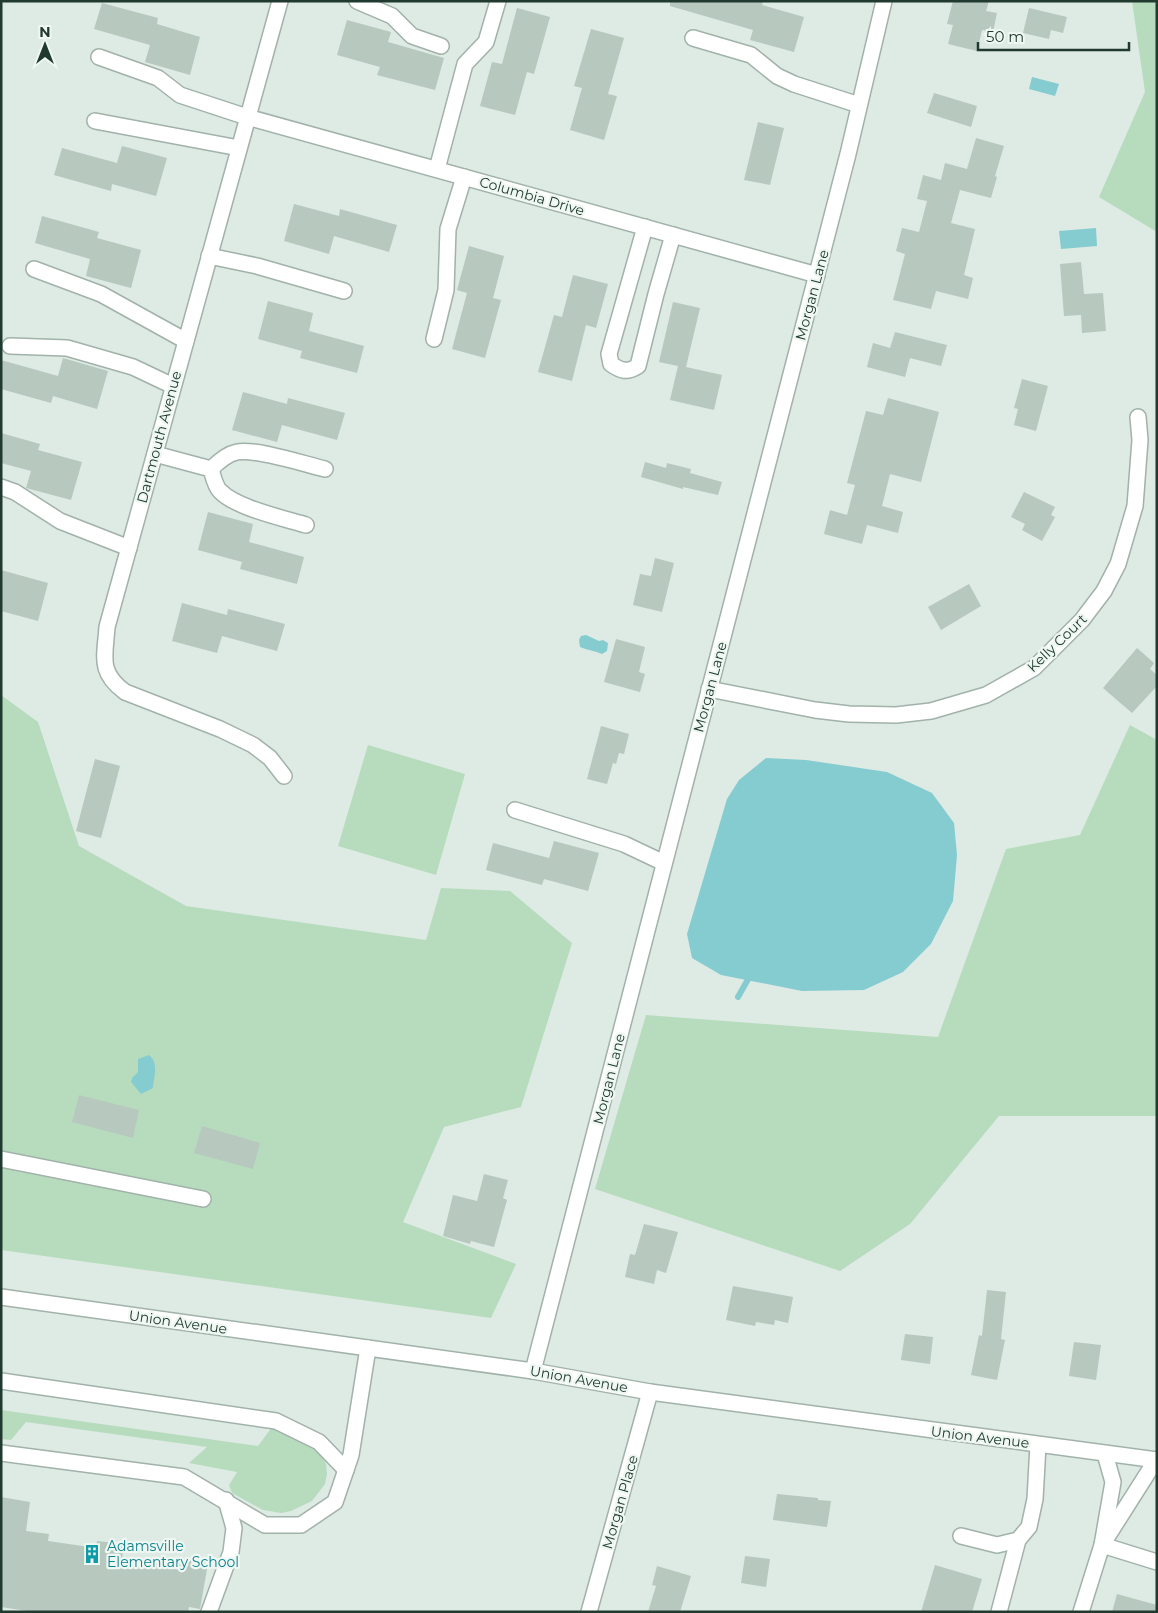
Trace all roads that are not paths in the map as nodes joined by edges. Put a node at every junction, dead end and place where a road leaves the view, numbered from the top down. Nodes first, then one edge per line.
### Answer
1 (280, 1) edge
2 (357, 1) edge
3 (498, 1) edge
4 (884, 1) edge
5 (693, 38) dead end
6 (441, 46) dead end
7 (99, 57) dead end
8 (859, 105) junction
9 (247, 116) junction
10 (95, 121) dead end
11 (239, 148) junction
12 (437, 170) junction
13 (464, 177) junction
14 (645, 227) junction
15 (673, 235) junction
16 (209, 256) junction
17 (34, 269) dead end
18 (817, 275) junction
19 (344, 291) dead end
20 (434, 339) dead end
21 (186, 341) junction
22 (10, 346) dead end
23 (174, 386) junction
24 (1138, 417) dead end
25 (154, 454) junction
26 (212, 470) junction
27 (325, 470) dead end
28 (1, 487) edge
29 (306, 525) dead end
30 (129, 548) junction
31 (709, 689) junction
32 (284, 776) dead end
33 (515, 810) dead end
34 (664, 863) junction
35 (1, 1159) edge
36 (203, 1199) dead end
37 (1, 1297) edge
38 (368, 1348) junction
39 (533, 1371) junction
40 (1, 1381) edge
41 (650, 1392) junction
42 (1038, 1445) junction
43 (1, 1453) edge
44 (1105, 1454) junction
45 (1156, 1460) edge
46 (346, 1470) junction
47 (226, 1500) junction
48 (961, 1536) dead end
49 (1018, 1540) junction
50 (1102, 1545) junction
51 (1157, 1562) edge
52 (209, 1612) edge
53 (589, 1612) edge
54 (999, 1612) edge
55 (1081, 1612) edge

1 - 9 street, Dartmouth Avenue
2 - 6 street
3 - 12 street
4 - 8 street, Morgan Lane
5 - 8 street
7 - 9 street, Columbia Drive
8 - 18 street, Morgan Lane
9 - 11 street, Dartmouth Avenue
9 - 12 street, Columbia Drive
10 - 11 street
11 - 16 street, Dartmouth Avenue
12 - 13 street, Columbia Drive
13 - 14 street, Columbia Drive
13 - 20 street
14 - 15 street, Columbia Drive
14 - 15 street
15 - 18 street, Columbia Drive
16 - 19 street
16 - 21 street, Dartmouth Avenue
17 - 21 street
18 - 31 street, Morgan Lane
21 - 23 street, Dartmouth Avenue
22 - 23 street
23 - 25 street, Dartmouth Avenue
24 - 31 street, Kelly Court
25 - 26 street
25 - 30 street, Dartmouth Avenue
26 - 27 street
26 - 29 street
28 - 30 street
30 - 32 street, Dartmouth Avenue
31 - 34 street, Morgan Lane
33 - 34 street
34 - 39 street, Morgan Lane
35 - 36 street
37 - 38 street, Union Avenue
38 - 39 street, Union Avenue
38 - 46 street
39 - 41 street, Union Avenue
40 - 46 street
41 - 42 street, Union Avenue
41 - 53 street, Morgan Place
42 - 44 street, Union Avenue
42 - 49 street
43 - 47 street
44 - 45 street, Union Avenue
44 - 50 street
45 - 50 street
46 - 47 street
47 - 52 street
48 - 49 street
49 - 54 street
50 - 51 street
50 - 55 street

